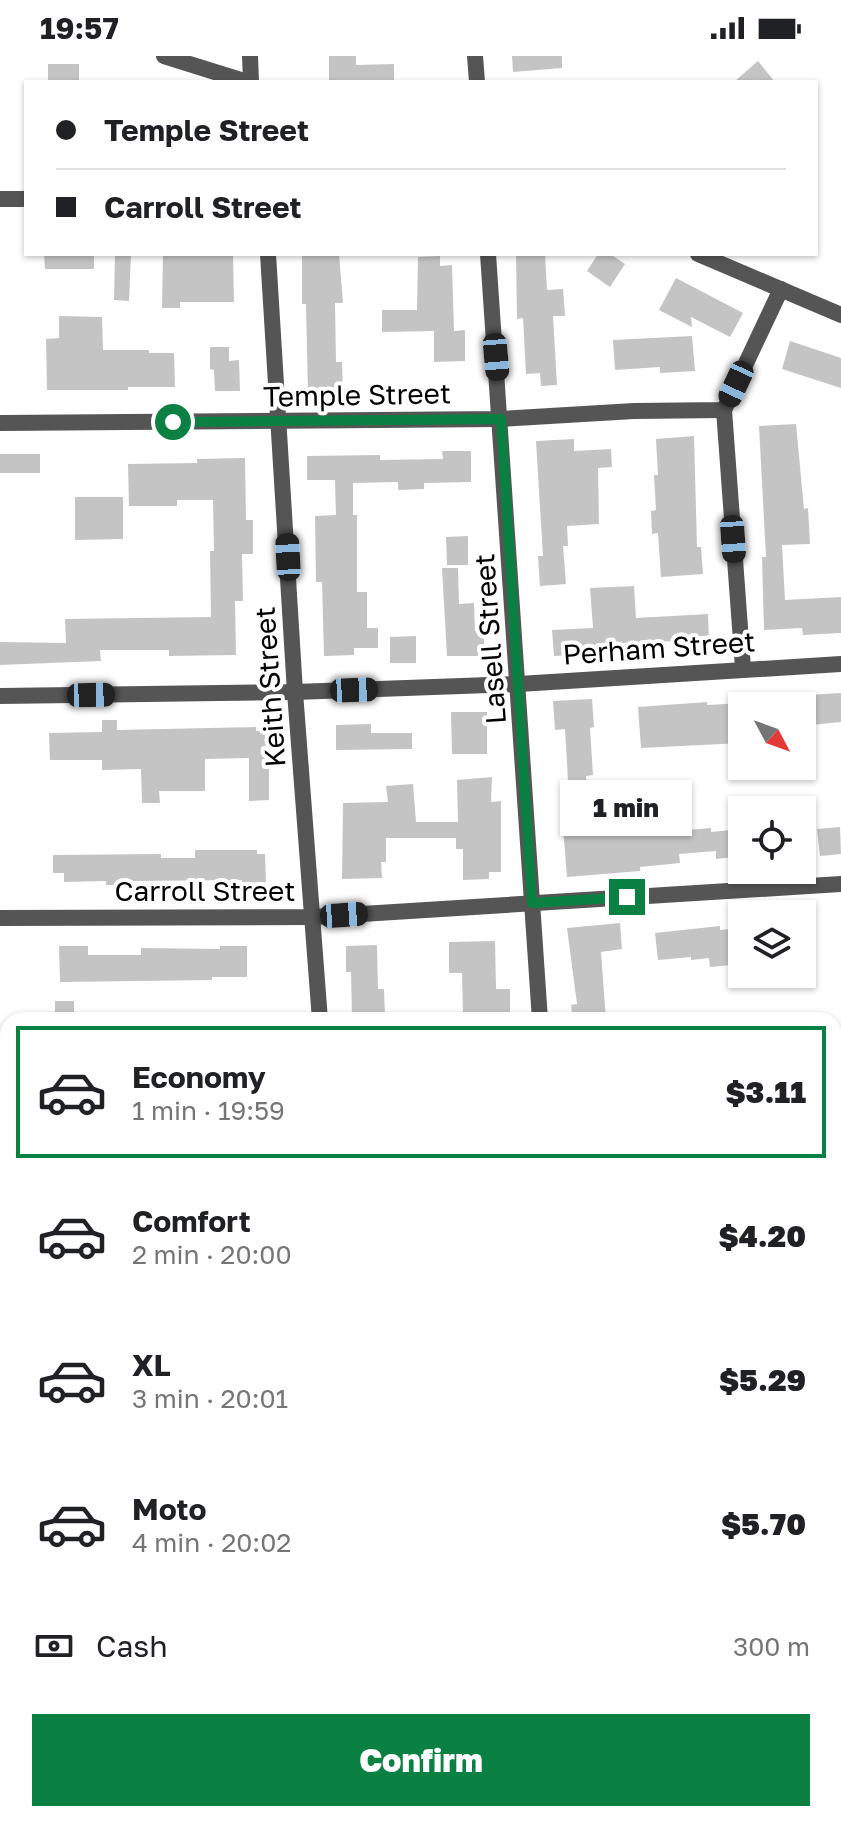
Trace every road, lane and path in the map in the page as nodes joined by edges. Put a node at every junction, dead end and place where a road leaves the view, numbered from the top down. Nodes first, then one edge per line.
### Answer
1 (164, 56) edge
2 (250, 56) edge
3 (475, 56) edge
4 (242, 80) edge
5 (249, 80) edge
6 (477, 80) edge
7 (0, 199) edge
8 (24, 199) edge
9 (268, 256) edge
10 (488, 256) edge
11 (706, 256) edge
12 (781, 289) junction
13 (841, 315) edge
14 (724, 410) junction
15 (501, 419) junction
16 (279, 421) junction
17 (0, 423) edge
18 (841, 664) edge
19 (743, 668) junction
20 (519, 684) junction
21 (295, 692) junction
22 (0, 696) edge
23 (841, 884) edge
24 (532, 903) junction
25 (314, 917) junction
26 (0, 918) edge
27 (320, 1012) edge
28 (539, 1012) edge

1 - 4 street
2 - 5 street
3 - 6 street
7 - 8 street
9 - 16 street, Keith Street
10 - 15 street, Lasell Street
11 - 12 street
12 - 13 street
12 - 14 street
14 - 15 street, Temple Street
14 - 19 street
15 - 16 street, Temple Street
15 - 20 street, Lasell Street
16 - 17 street, Temple Street
16 - 21 street, Keith Street
18 - 19 street, Perham Street
19 - 20 street, Perham Street
20 - 21 street, Perham Street
20 - 24 street, Lasell Street
21 - 22 street, Perham Street
21 - 25 street, Keith Street
23 - 24 street, Carroll Street
24 - 25 street, Carroll Street
24 - 28 street, Lasell Street
25 - 26 street, Carroll Street
25 - 27 street, Keith Street

